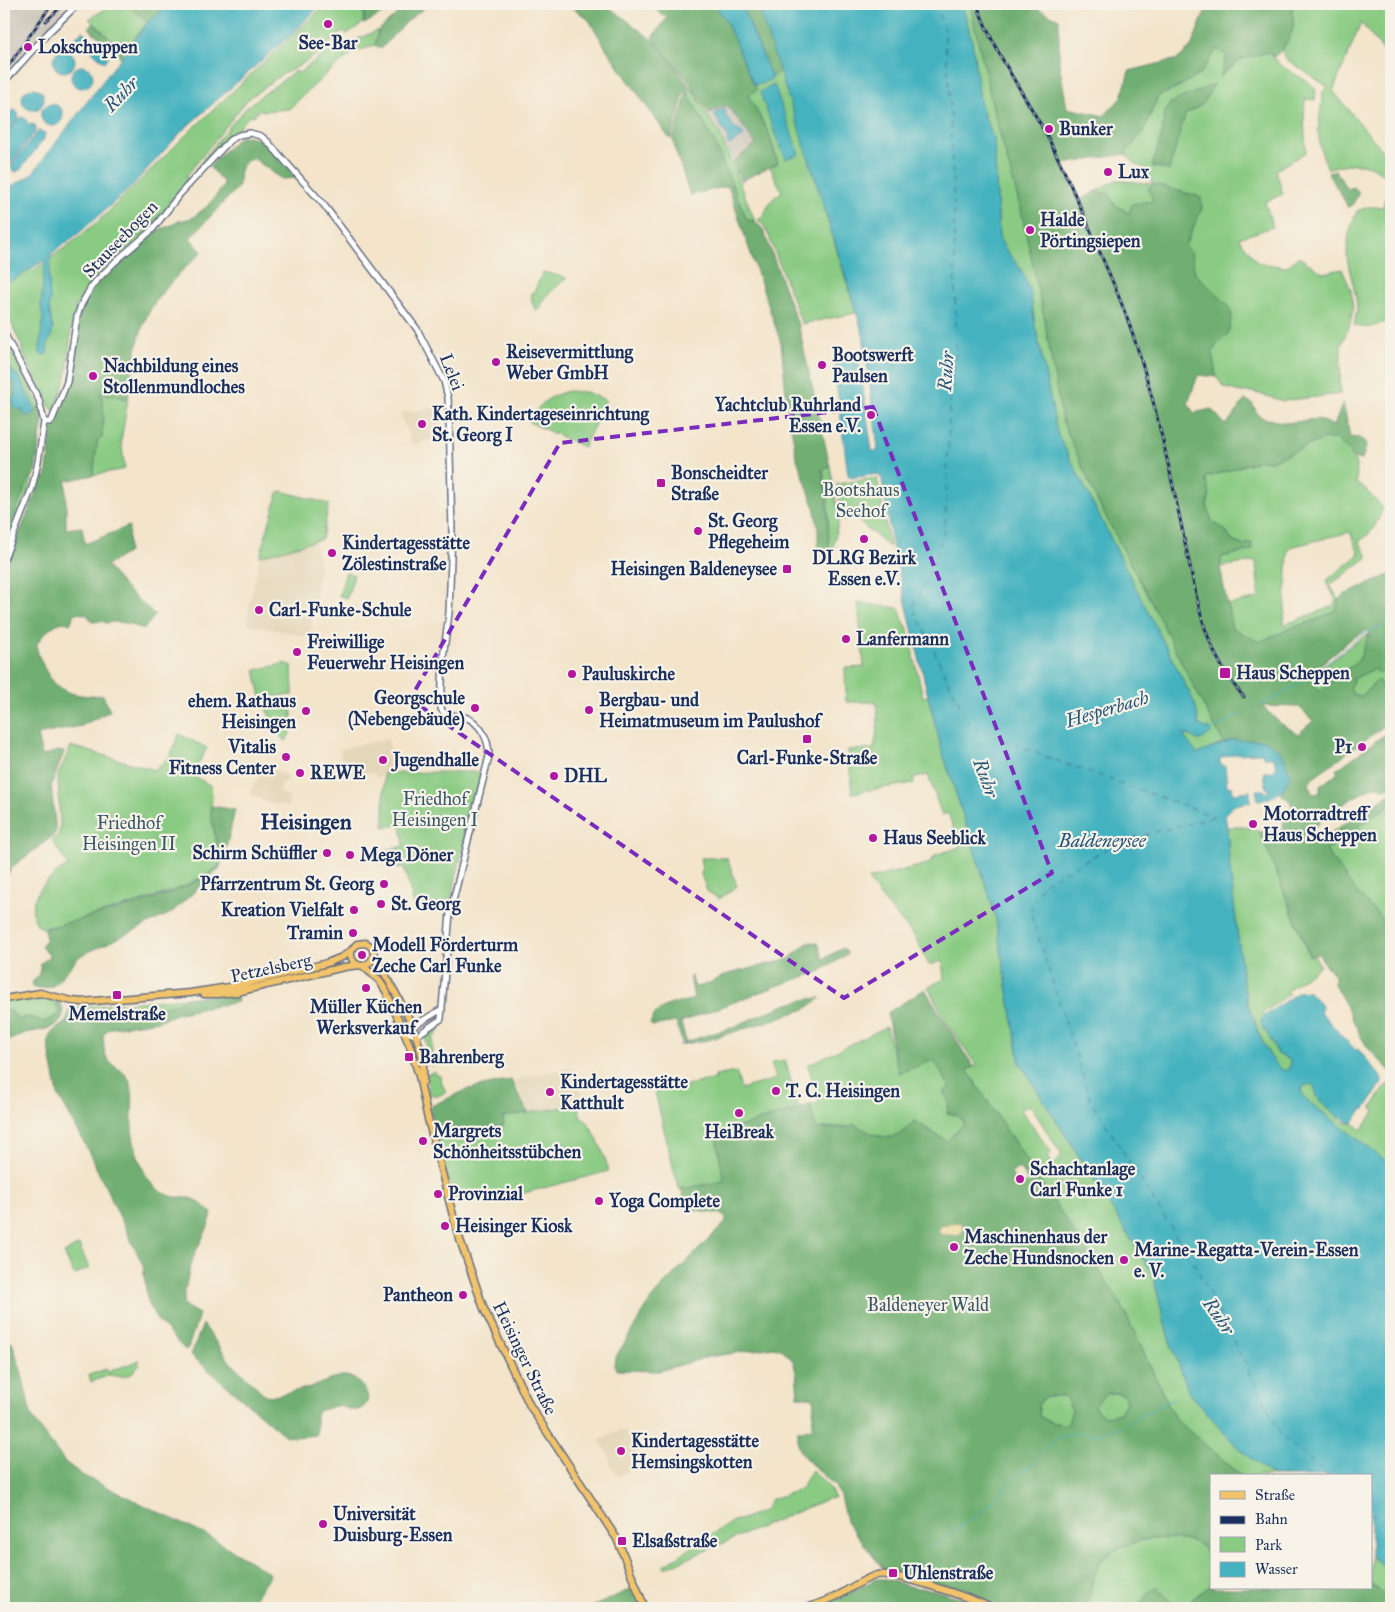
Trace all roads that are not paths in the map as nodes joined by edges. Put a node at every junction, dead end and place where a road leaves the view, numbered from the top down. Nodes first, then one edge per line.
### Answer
1 (78, 4) edge
2 (4, 82) edge
3 (254, 133) joint
4 (4, 333) edge
5 (44, 422) junction
6 (4, 559) edge
7 (351, 951) junction
8 (374, 954) junction
9 (361, 966) junction
10 (190, 993) junction
11 (4, 998) edge
12 (442, 1009) junction
13 (410, 1033) junction
14 (645, 1608) edge
15 (807, 1608) edge
16 (991, 1608) edge

1 - 2 street
3 - 5 street, Stauseebogen
3 - 12 street, Lelei
4 - 5 street
5 - 6 street
7 - 8 main road
7 - 9 main road, Heisinger Straße
7 - 10 main road, Petzelsberg
8 - 9 main road
8 - 13 main road, Heisinger Straße
9 - 10 main road, Petzelsberg
9 - 13 main road, Heisinger Straße
10 - 11 main road, Petzelsberg
12 - 13 street
12 - 13 street
13 - 14 main road, Heisinger Straße
15 - 16 main road

